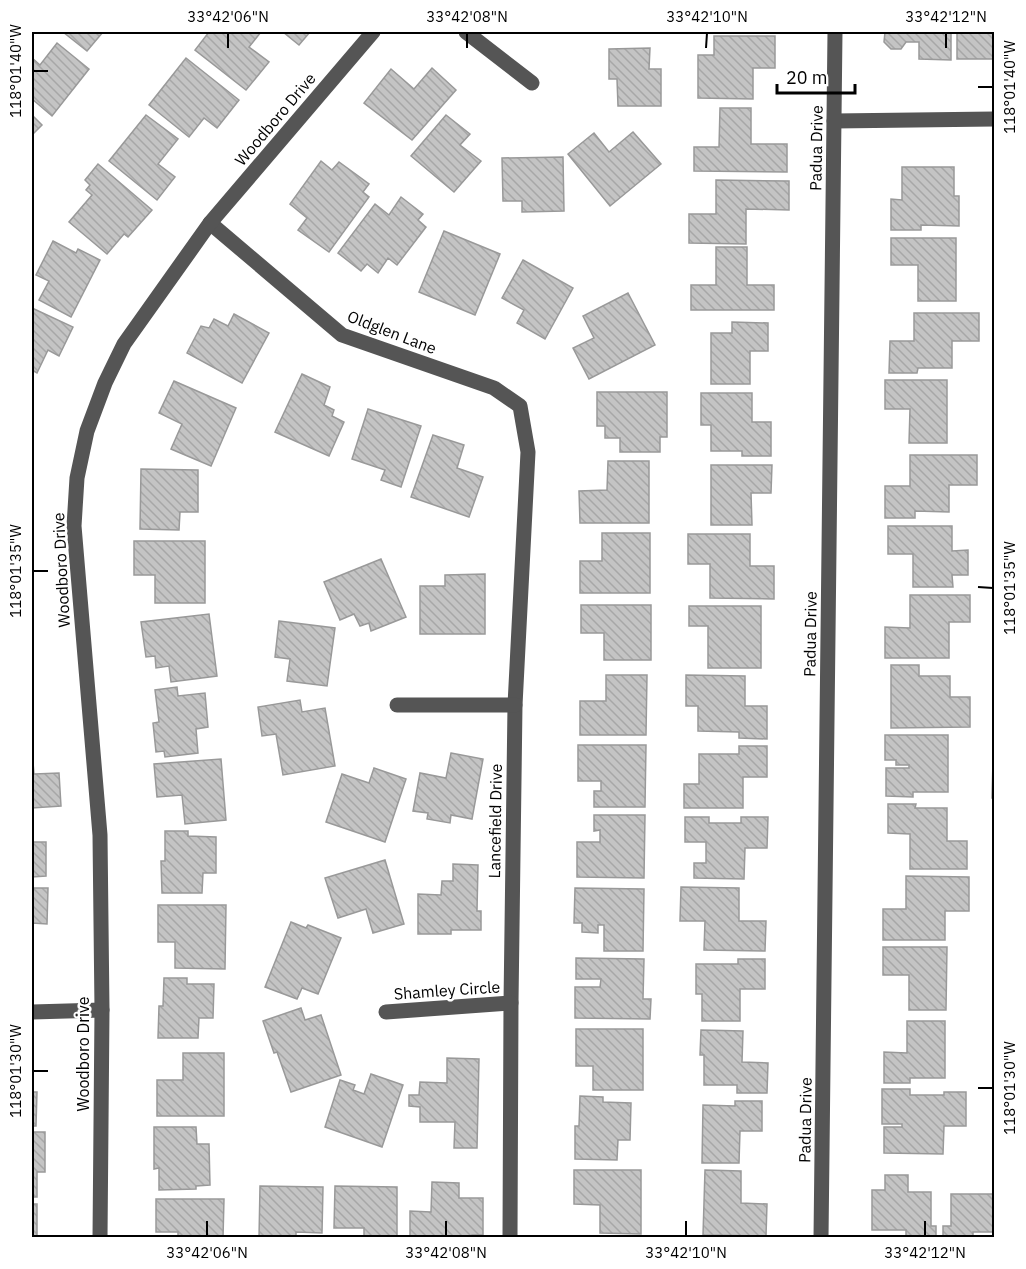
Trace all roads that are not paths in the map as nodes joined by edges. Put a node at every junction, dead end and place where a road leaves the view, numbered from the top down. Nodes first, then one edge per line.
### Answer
1 (373, 32) edge
2 (466, 32) edge
3 (835, 32) edge
4 (532, 82) dead end
5 (994, 119) edge
6 (834, 121) junction
7 (210, 223) junction
8 (520, 406) joint
9 (397, 705) dead end
10 (515, 705) junction
11 (510, 1003) junction
12 (102, 1010) junction
13 (32, 1012) edge
14 (386, 1012) dead end
15 (100, 1238) edge
16 (510, 1238) edge
17 (821, 1238) edge

1 - 7 street, Woodboro Drive
2 - 4 street
3 - 6 street, Padua Drive
5 - 6 street
6 - 17 street, Padua Drive
7 - 8 street, Oldglen Lane
7 - 12 street, Woodboro Drive
8 - 10 street, Lancefield Drive
9 - 10 street
10 - 11 street, Lancefield Drive
11 - 14 street, Shamley Circle
11 - 16 street, Lancefield Drive
12 - 13 street
12 - 15 street, Woodboro Drive

